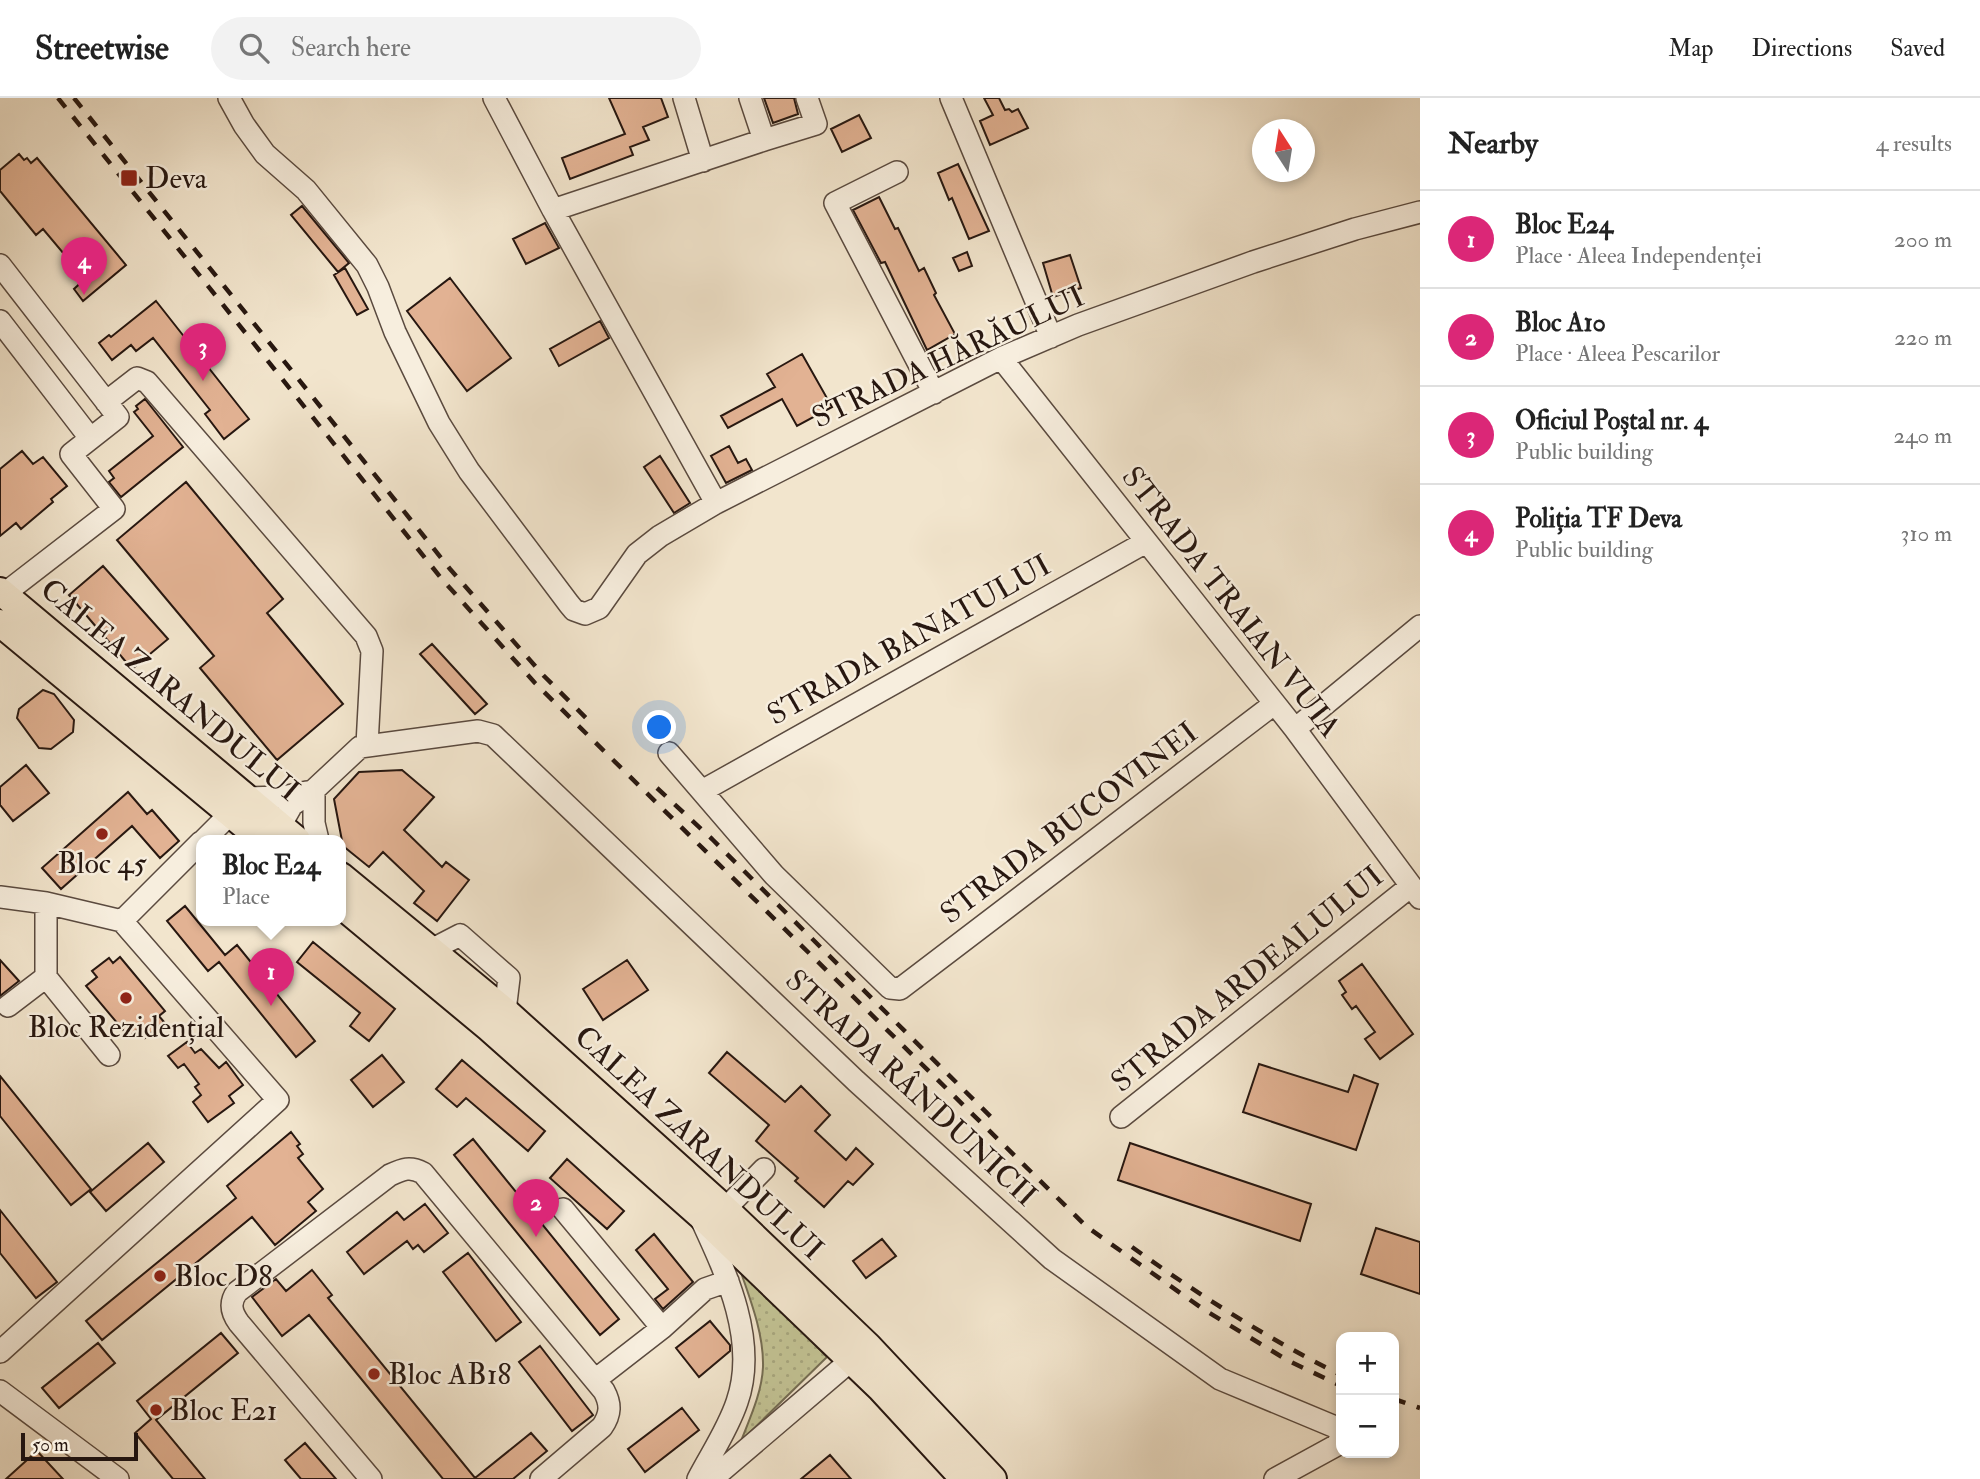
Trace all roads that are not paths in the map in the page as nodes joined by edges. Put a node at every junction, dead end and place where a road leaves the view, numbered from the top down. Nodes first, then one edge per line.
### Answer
1 (229, 98) edge
2 (494, 98) edge
3 (684, 98) edge
4 (750, 98) edge
5 (807, 98) edge
6 (951, 98) edge
7 (764, 140) junction
8 (703, 161) junction
9 (897, 172) dead end
10 (553, 210) junction
11 (1420, 212) edge
12 (3, 274) edge
13 (0, 321) edge
14 (1051, 337) junction
15 (1001, 358) junction
16 (934, 393) junction
17 (106, 402) junction
18 (90, 438) junction
19 (716, 503) junction
20 (1146, 542) junction
21 (2, 592) edge
22 (0, 623) edge
23 (1420, 626) edge
24 (1274, 704) junction
25 (1295, 729) junction
26 (367, 745) junction
27 (669, 753) dead end
28 (314, 790) junction
29 (702, 791) junction
30 (238, 806) junction
31 (208, 835) edge
32 (276, 835) edge
33 (278, 835) edge
34 (317, 835) edge
35 (196, 847) edge
36 (346, 880) edge
37 (1415, 892) edge
38 (0, 897) edge
39 (46, 903) junction
40 (346, 909) edge
41 (122, 921) junction
42 (46, 977) junction
43 (8, 1006) dead end
44 (109, 1055) dead end
45 (1121, 1118) dead end
46 (764, 1169) dead end
47 (563, 1209) dead end
48 (712, 1212) junction
49 (728, 1281) junction
50 (662, 1328) junction
51 (0, 1352) edge
52 (860, 1353) junction
53 (595, 1380) junction
54 (0, 1391) edge
55 (1336, 1427) edge
56 (1336, 1446) edge
57 (118, 1479) edge
58 (370, 1479) edge
59 (541, 1479) edge
60 (698, 1479) edge
61 (712, 1479) edge
62 (964, 1479) edge
63 (993, 1479) edge
64 (1275, 1479) edge

1 - 19 street, STRADA HĂRĂULUI
2 - 10 street
3 - 8 street
4 - 7 street
5 - 7 street
6 - 14 street
7 - 8 street
8 - 10 street
9 - 16 street
10 - 19 street
11 - 14 street, STRADA HĂRĂULUI
12 - 17 street
13 - 18 street
14 - 15 street, STRADA HĂRĂULUI
15 - 16 street, STRADA HĂRĂULUI
15 - 20 street, STRADA TRAIAN VUIA
16 - 19 street, STRADA HĂRĂULUI
17 - 18 street
17 - 26 street
18 - 21 street
20 - 24 street, STRADA TRAIAN VUIA
20 - 29 street, STRADA BANATULUI
21 - 30 main road, CALEA ZARANDULUI
22 - 30 main road, CALEA ZARANDULUI
23 - 25 street
24 - 25 street, STRADA TRAIAN VUIA
24 - 29 street, STRADA BUCOVINEI
25 - 37 street, STRADA TRAIAN VUIA
26 - 28 street
26 - 55 street, STRADA RÂNDUNICII
27 - 29 street
28 - 30 street
28 - 33 street
28 - 34 street
30 - 31 street
30 - 32 main road, CALEA ZARANDULUI
35 - 41 street
36 - 48 main road, CALEA ZARANDULUI
37 - 45 street, STRADA ARDEALULUI
38 - 39 street
39 - 41 street
39 - 42 street
40 - 48 main road, CALEA ZARANDULUI
41 - 51 street
42 - 43 street
42 - 44 street
46 - 48 street
47 - 50 street
48 - 49 street
48 - 52 main road, CALEA ZARANDULUI
49 - 50 street
49 - 60 street
50 - 53 street
52 - 61 street
52 - 62 main road, CALEA ZARANDULUI
52 - 63 main road, CALEA ZARANDULUI
53 - 58 street
53 - 59 street
54 - 57 street
56 - 64 street, STRADA RÂNDUNICII

